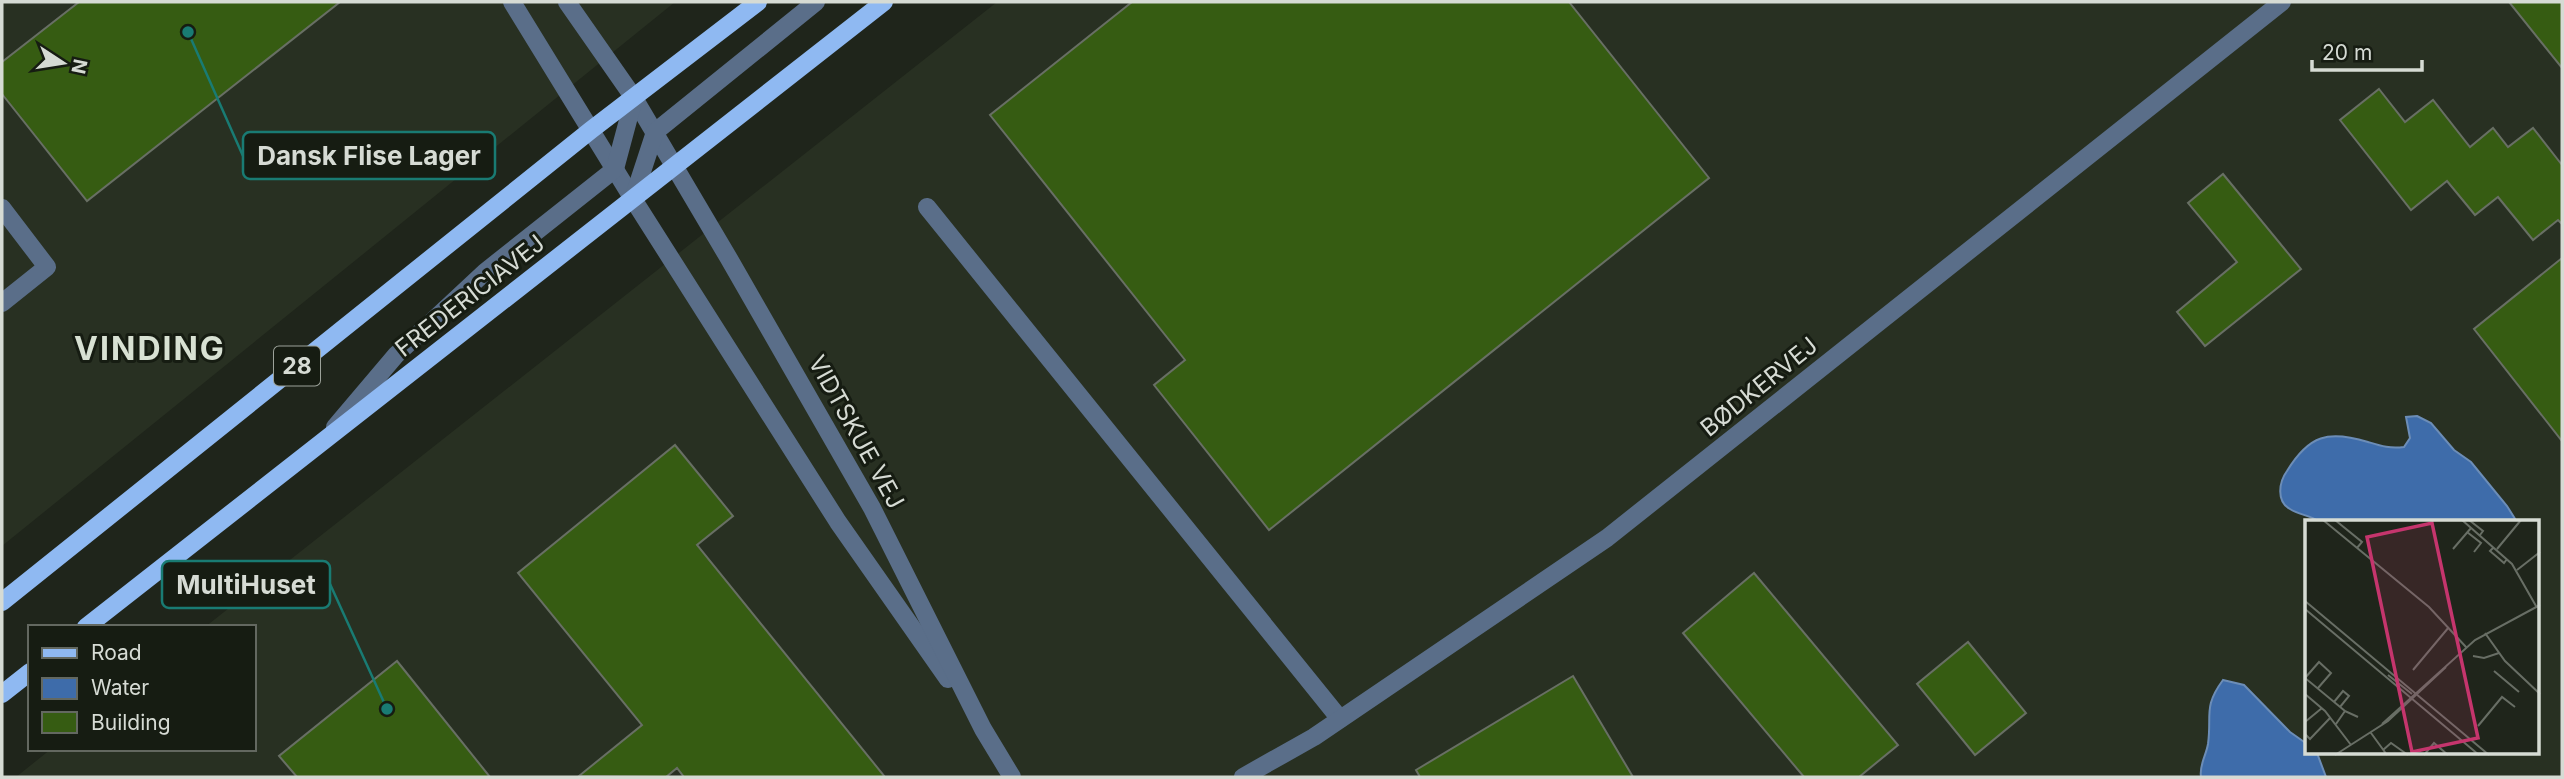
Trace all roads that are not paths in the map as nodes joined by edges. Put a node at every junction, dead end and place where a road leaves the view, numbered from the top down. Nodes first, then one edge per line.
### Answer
1 (512, 2) edge
2 (567, 2) edge
3 (758, 2) edge
4 (816, 2) edge
5 (884, 2) edge
6 (2282, 2) edge
7 (634, 98) junction
8 (591, 130) junction
9 (655, 132) junction
10 (675, 165) junction
11 (615, 169) junction
12 (633, 199) junction
13 (927, 207) dead end
14 (2, 208) edge
15 (2, 303) edge
16 (320, 444) junction
17 (2, 602) edge
18 (89, 625) edge
19 (28, 674) edge
20 (2, 694) edge
21 (1340, 719) junction
22 (983, 729) junction
23 (1012, 777) edge
24 (1243, 777) edge

1 - 8 street, VIDTSKUE VEJ
2 - 7 street, VIDTSKUE VEJ
3 - 7 main road, 28
4 - 9 street
5 - 10 main road, FREDERICIAVEJ
6 - 21 street, BØDKERVEJ
7 - 8 main road, 28
7 - 9 street, VIDTSKUE VEJ
7 - 11 street
8 - 11 street, VIDTSKUE VEJ
8 - 17 main road, 28
9 - 10 street, VIDTSKUE VEJ
9 - 12 street
10 - 12 main road, FREDERICIAVEJ
10 - 22 street, VIDTSKUE VEJ
11 - 12 street, VIDTSKUE VEJ
11 - 16 street
12 - 16 main road, FREDERICIAVEJ
12 - 22 street, VIDTSKUE VEJ
13 - 21 street
14 - 15 street
16 - 18 main road, FREDERICIAVEJ
19 - 20 main road
21 - 24 street, BØDKERVEJ
22 - 23 street, VIDTSKUE VEJ

